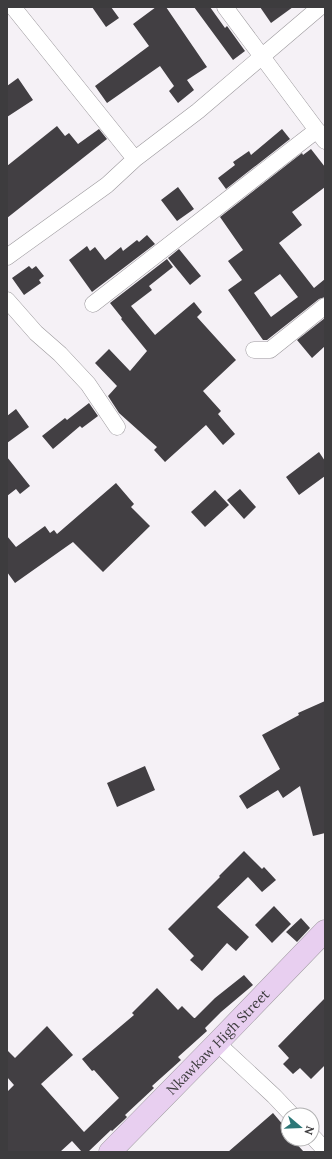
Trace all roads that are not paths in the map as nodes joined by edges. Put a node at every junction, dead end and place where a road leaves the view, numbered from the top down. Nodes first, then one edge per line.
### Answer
1 (13, 7) edge
2 (225, 7) edge
3 (320, 7) edge
4 (262, 58) junction
5 (321, 136) edge
6 (135, 159) junction
7 (7, 257) edge
8 (7, 300) edge
9 (93, 304) dead end
10 (325, 306) edge
11 (254, 350) dead end
12 (117, 427) dead end
13 (322, 942) edge
14 (217, 1043) junction
15 (284, 1107) edge
16 (110, 1152) edge

1 - 6 street
2 - 4 street
3 - 4 street
4 - 5 street
4 - 6 street
5 - 9 street
6 - 7 street
8 - 12 street
10 - 11 street
13 - 14 main road, Nkawkaw High Street
14 - 15 street
14 - 16 main road, Nkawkaw High Street

